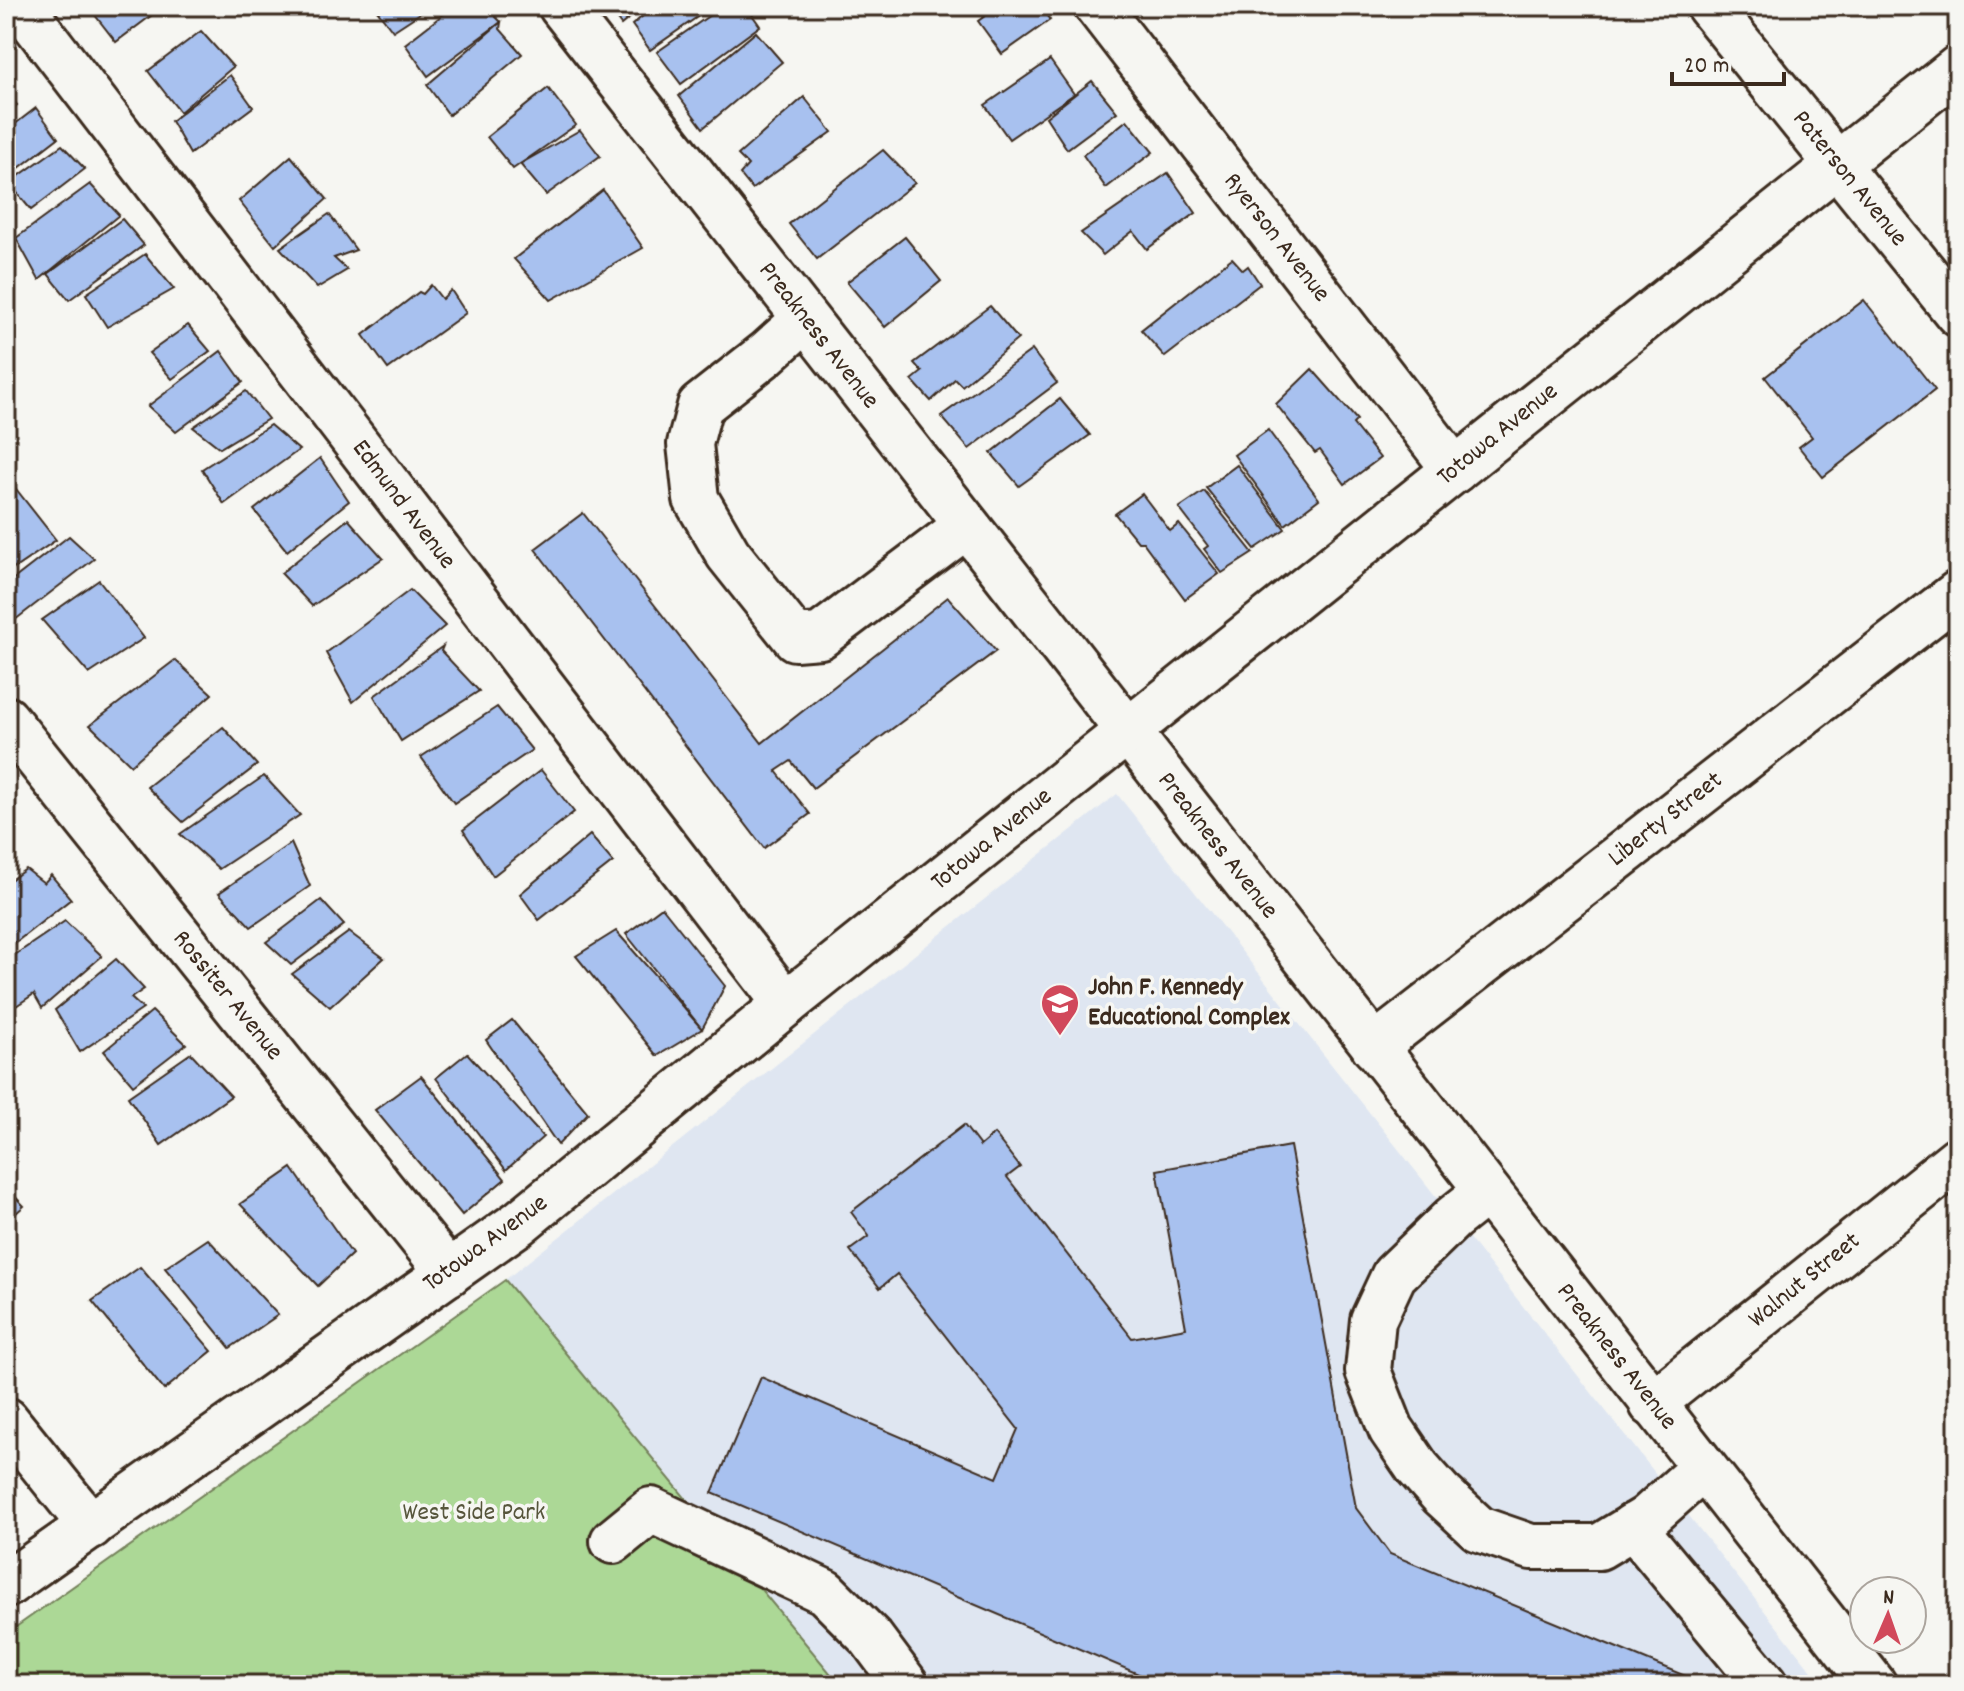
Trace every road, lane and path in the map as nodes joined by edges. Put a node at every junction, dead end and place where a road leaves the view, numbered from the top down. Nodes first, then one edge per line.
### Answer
1 (21, 6) edge
2 (561, 6) edge
3 (1097, 6) edge
4 (1709, 6) edge
5 (1958, 68) edge
6 (1837, 164) junction
7 (1958, 314) edge
8 (805, 319) junction
9 (1455, 470) junction
10 (966, 526) junction
11 (1958, 593) edge
12 (6, 719) edge
13 (1127, 732) junction
14 (786, 1004) junction
15 (1374, 1047) junction
16 (1958, 1159) edge
17 (1487, 1191) junction
18 (449, 1273) junction
19 (1652, 1404) junction
20 (6, 1420) edge
21 (1703, 1468) junction
22 (91, 1526) junction
23 (1633, 1526) junction
24 (613, 1541) dead end
25 (6, 1585) edge
26 (906, 1685) edge
27 (1765, 1685) edge
28 (1874, 1685) edge

1 - 14 street, Edmund Avenue
2 - 8 street, Preakness Avenue
3 - 9 street, Ryerson Avenue
4 - 6 street, Paterson Avenue
5 - 6 street, Totowa Avenue
6 - 7 street, Paterson Avenue
6 - 9 street, Totowa Avenue
8 - 10 street, Preakness Avenue
8 - 10 street
9 - 13 street, Totowa Avenue
10 - 13 street, Preakness Avenue
11 - 15 street, Liberty Street
12 - 18 street, Rossiter Avenue
13 - 14 street, Totowa Avenue
13 - 15 street, Preakness Avenue
14 - 18 street, Totowa Avenue
15 - 17 street, Preakness Avenue
16 - 19 street, Walnut Street
17 - 19 street, Preakness Avenue
17 - 23 street
18 - 22 street, Totowa Avenue
19 - 21 street, Preakness Avenue
20 - 22 street
21 - 23 street
21 - 28 street, Preakness Avenue
22 - 25 street, Totowa Avenue
23 - 27 street
24 - 26 street

